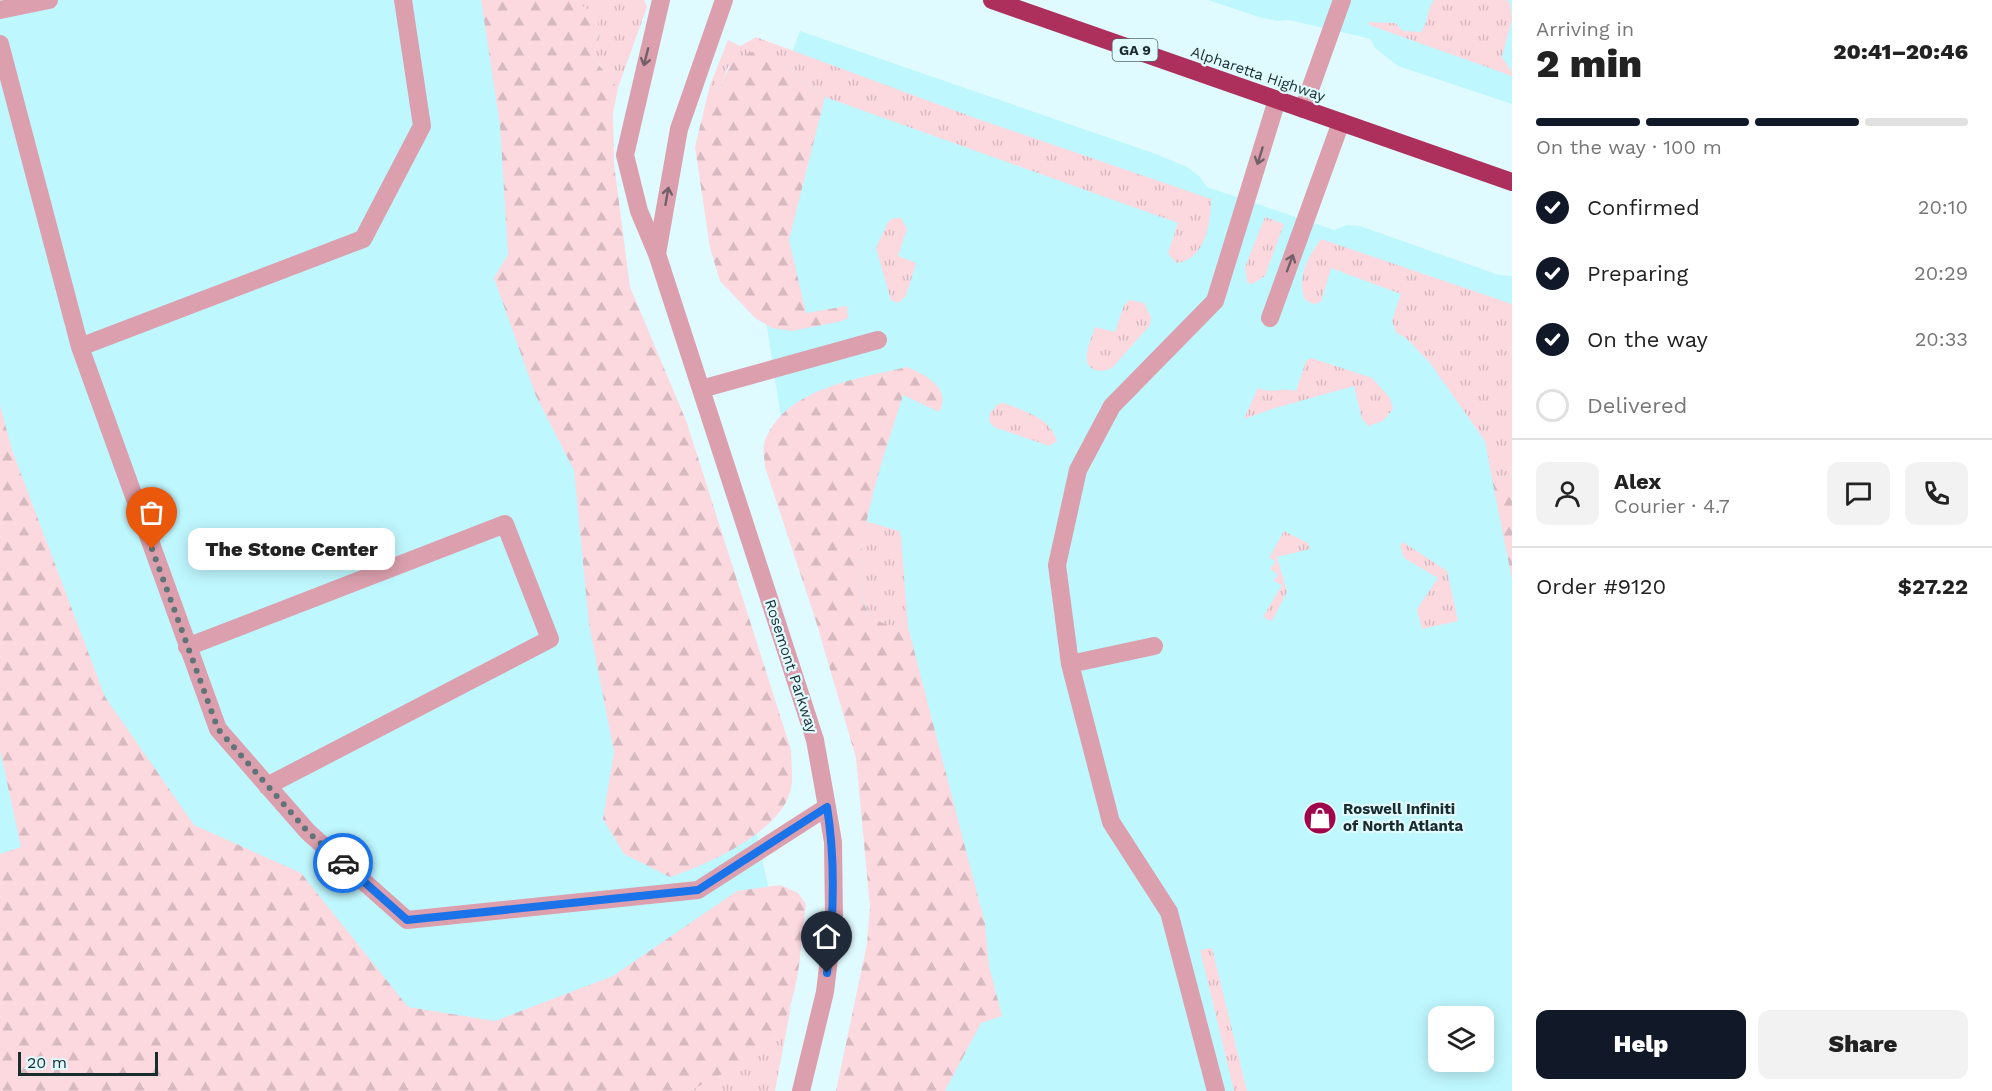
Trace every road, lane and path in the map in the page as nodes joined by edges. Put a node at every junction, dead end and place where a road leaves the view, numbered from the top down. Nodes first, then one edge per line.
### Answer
1 (49, 0) edge
2 (403, 0) edge
3 (661, 0) edge
4 (724, 0) edge
5 (992, 0) edge
6 (1342, 0) edge
7 (0, 10) edge
8 (0, 44) edge
9 (1278, 100) junction
10 (1303, 109) junction
11 (1341, 122) junction
12 (1512, 182) edge
13 (657, 254) junction
14 (1270, 318) dead end
15 (878, 340) dead end
16 (80, 347) junction
17 (701, 388) junction
18 (1154, 646) dead end
19 (187, 647) junction
20 (1070, 664) junction
21 (267, 786) junction
22 (827, 807) junction
23 (801, 1091) edge
24 (1216, 1091) edge

1 - 7 street
2 - 16 street
3 -> 13 street, Rosemont Parkway
13 -> 4 street, Rosemont Parkway
5 - 9 highway, Alpharetta Highway / GA 9
6 - 10 street
8 - 16 street
9 - 10 highway, Alpharetta Highway / GA 9
9 -> 20 street
10 - 11 highway, Alpharetta Highway / GA 9
11 - 12 highway, Alpharetta Highway / GA 9
14 -> 11 street
13 - 17 street, Rosemont Parkway
15 - 17 street
16 - 19 street
17 - 22 street, Rosemont Parkway
18 - 20 street
19 - 21 street
19 - 21 street
20 - 24 street
21 - 22 street
22 - 23 street, Rosemont Parkway

